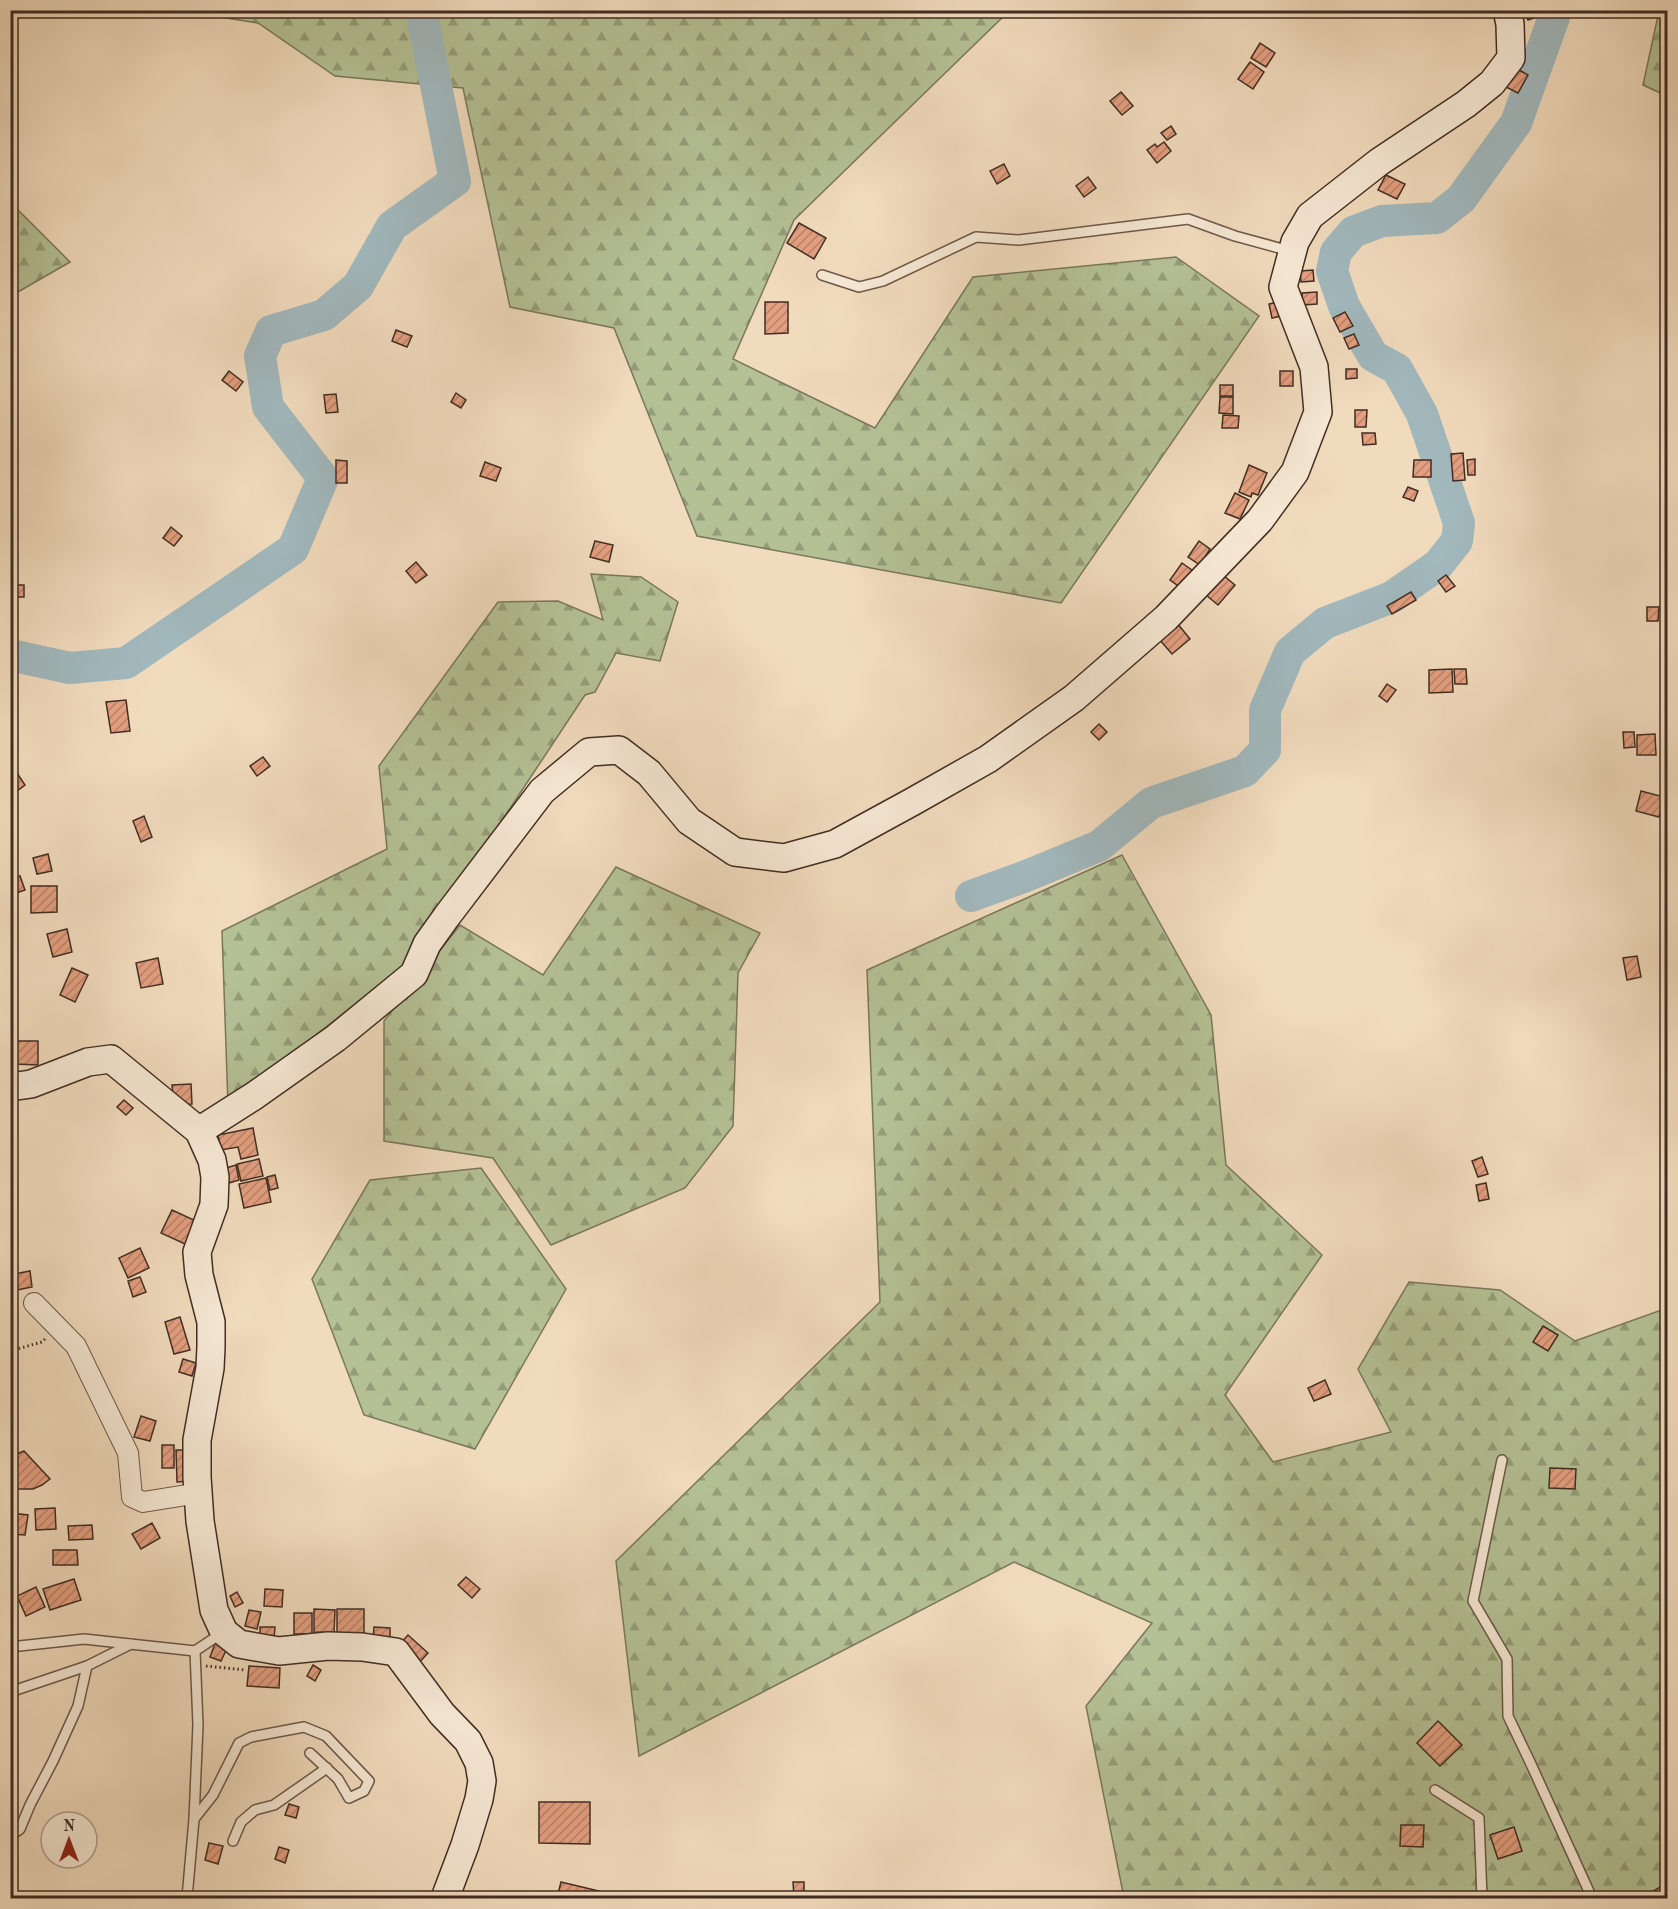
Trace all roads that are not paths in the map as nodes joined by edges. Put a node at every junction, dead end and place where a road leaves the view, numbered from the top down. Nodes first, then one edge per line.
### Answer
1 (1507, 10) edge
2 (1293, 252) junction
3 (822, 275) dead end
4 (10, 1087) edge
5 (199, 1131) junction
6 (34, 1304) dead end
7 (1502, 1460) dead end
8 (199, 1493) junction
9 (224, 1632) junction
10 (131, 1644) junction
11 (10, 1647) edge
12 (195, 1652) junction
13 (87, 1666) junction
14 (10, 1692) edge
15 (310, 1753) dead end
16 (327, 1768) junction
17 (1436, 1790) dead end
18 (194, 1819) junction
19 (10, 1836) edge
20 (233, 1841) dead end
21 (187, 1899) edge
22 (445, 1899) edge
23 (1482, 1899) edge
24 (1592, 1899) edge

1 - 2 street
2 - 3 lane
2 - 5 street
4 - 5 street
5 - 8 street
6 - 8 street
7 - 24 lane
8 - 9 street
9 - 12 lane
9 - 22 street
10 - 11 lane
10 - 12 lane
10 - 13 lane
12 - 18 lane
13 - 14 lane
13 - 19 lane
15 - 16 lane
16 - 18 lane
16 - 20 lane
17 - 23 lane
18 - 21 lane

